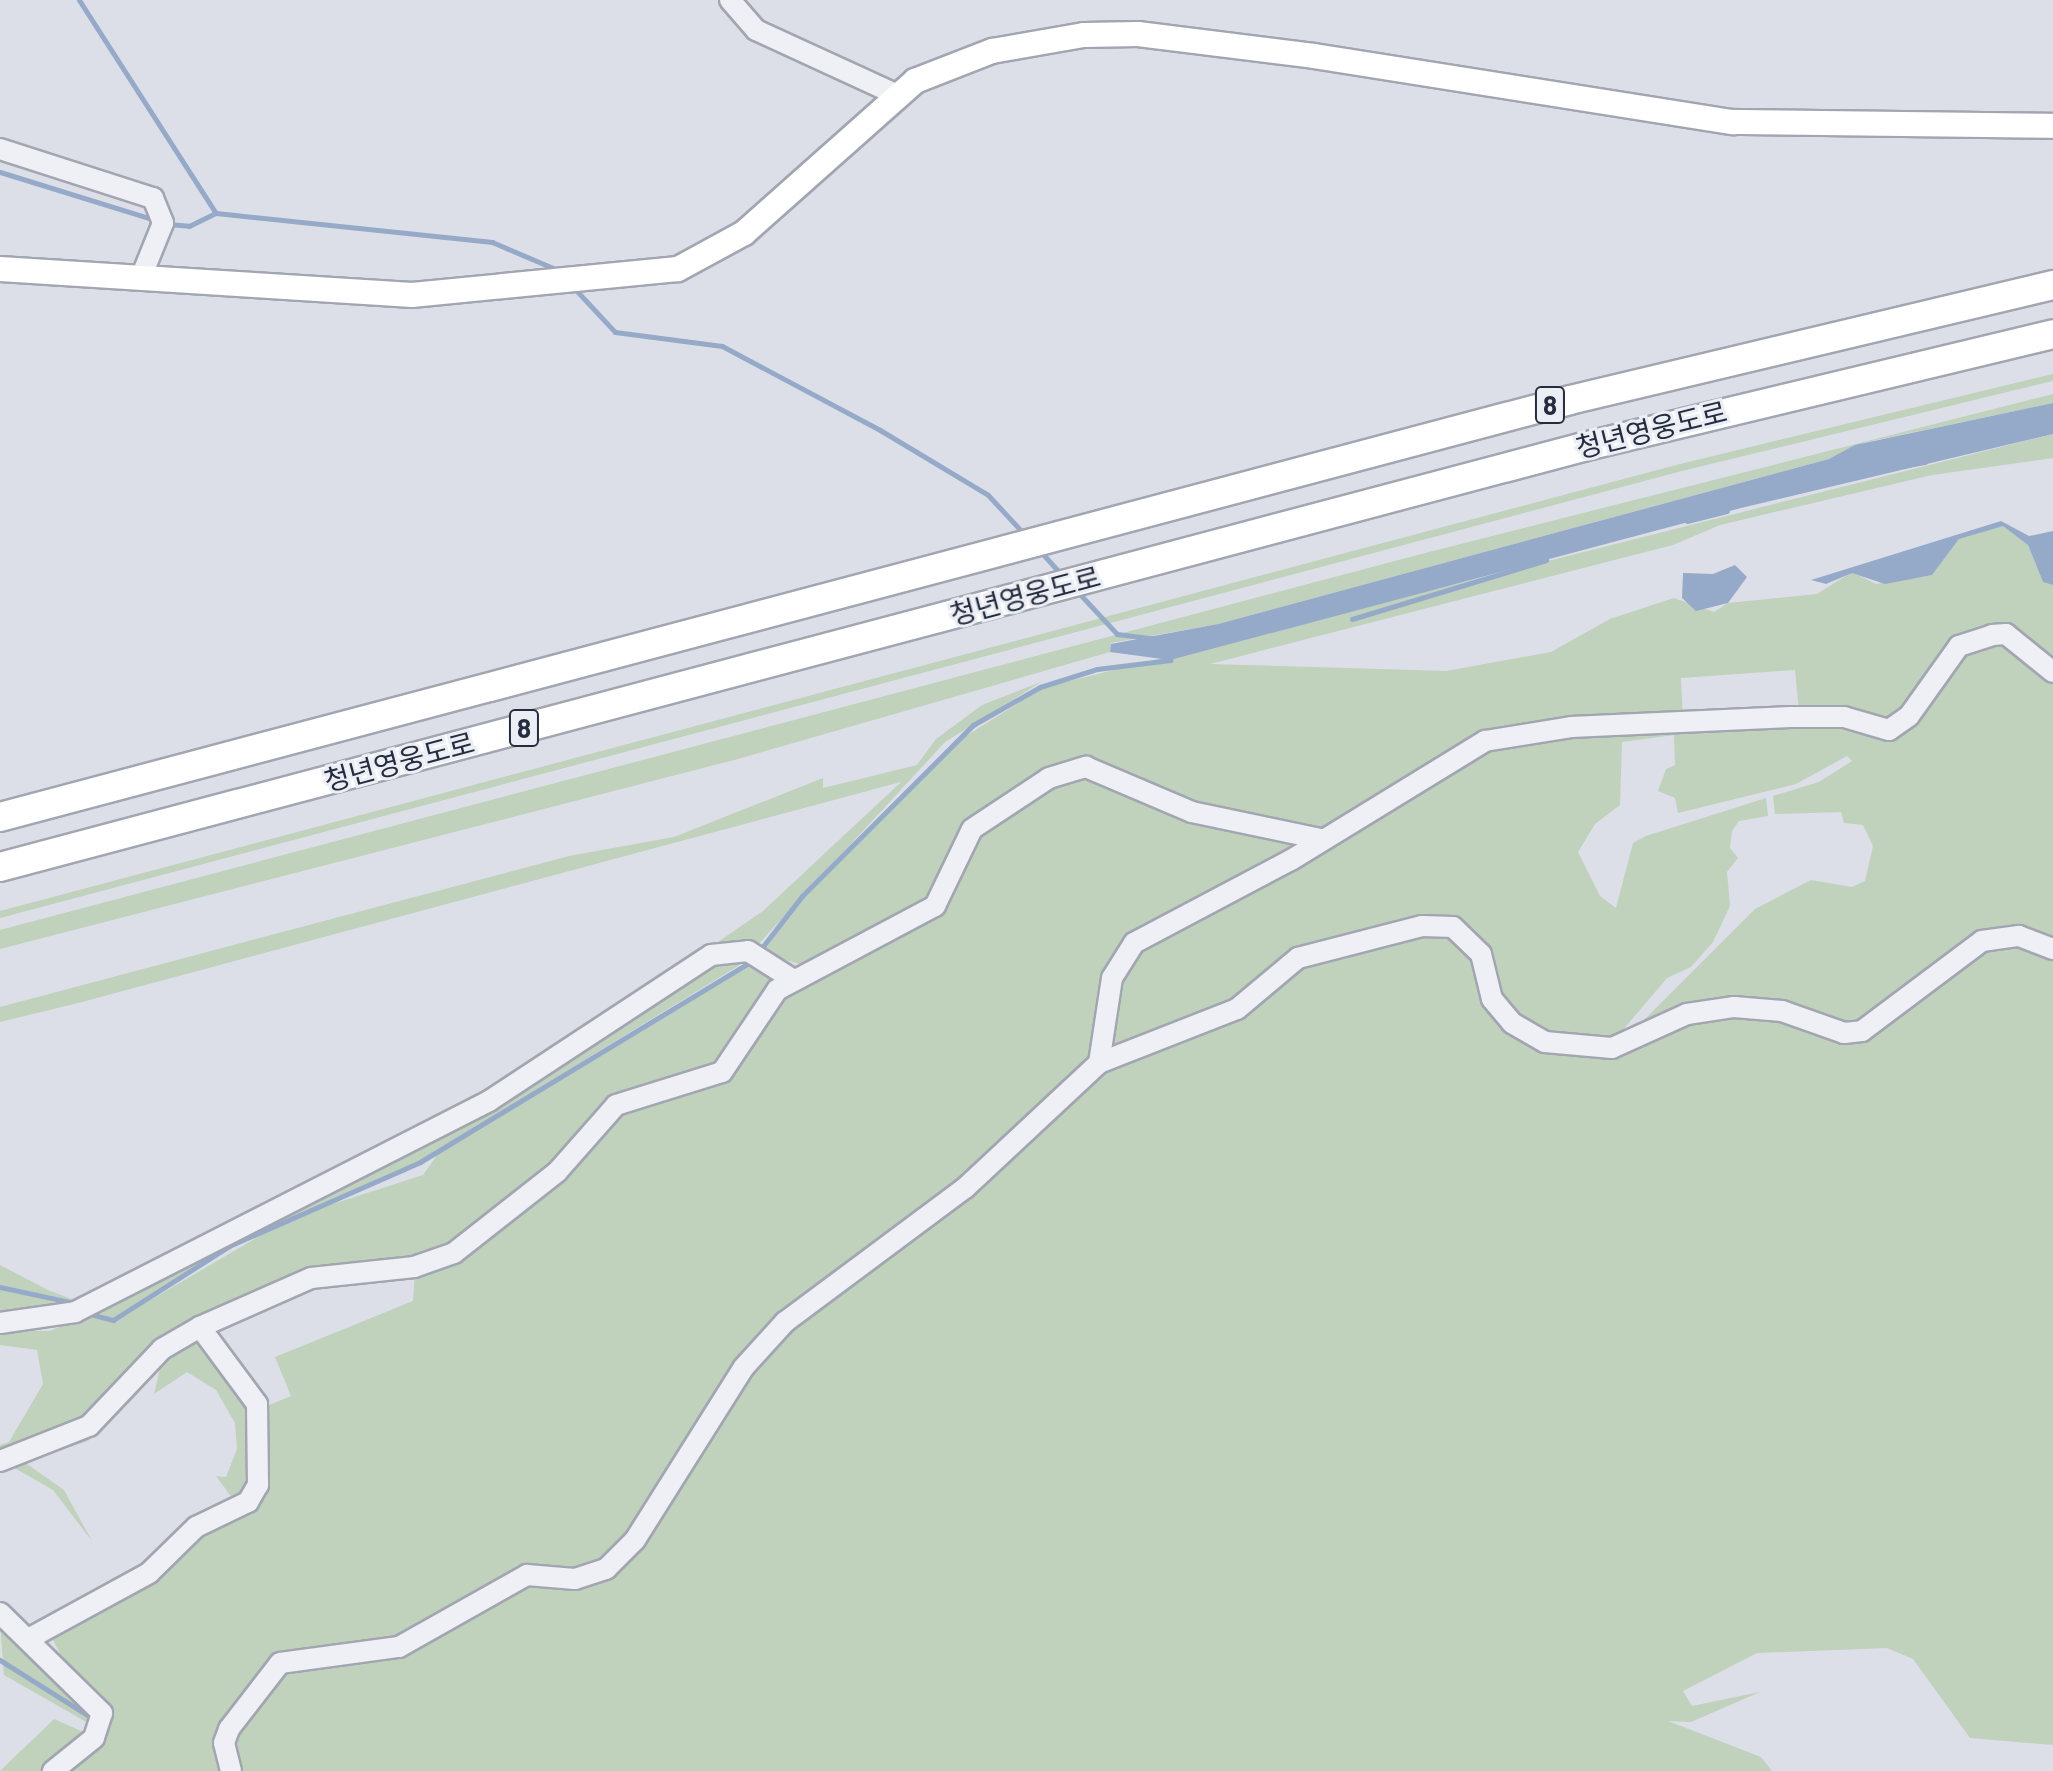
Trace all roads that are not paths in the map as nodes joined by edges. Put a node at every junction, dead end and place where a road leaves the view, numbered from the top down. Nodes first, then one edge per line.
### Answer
1 (730, 0) edge
2 (895, 94) junction
3 (2053, 126) edge
4 (0, 149) edge
5 (0, 269) edge
6 (140, 280) junction
7 (2053, 285) edge
8 (2053, 334) edge
9 (2053, 672) edge
10 (0, 817) edge
11 (1320, 839) junction
12 (0, 867) edge
13 (2053, 949) edge
14 (792, 979) junction
15 (1099, 1063) junction
16 (0, 1323) edge
17 (200, 1327) junction
18 (0, 1461) edge
19 (0, 1613) edge
20 (30, 1638) junction
21 (53, 1771) edge
22 (231, 1771) edge

1 - 2 street
2 - 3 main road
2 - 6 main road
4 - 6 street
5 - 6 main road
7 - 10 highway, 청년영웅도로 / 8
8 - 12 highway, 청년영웅도로 / 8
9 - 11 street
11 - 14 street
11 - 15 street
13 - 15 street
14 - 16 street
14 - 17 street
15 - 22 street
17 - 18 street
17 - 20 street
19 - 20 street
20 - 21 street

